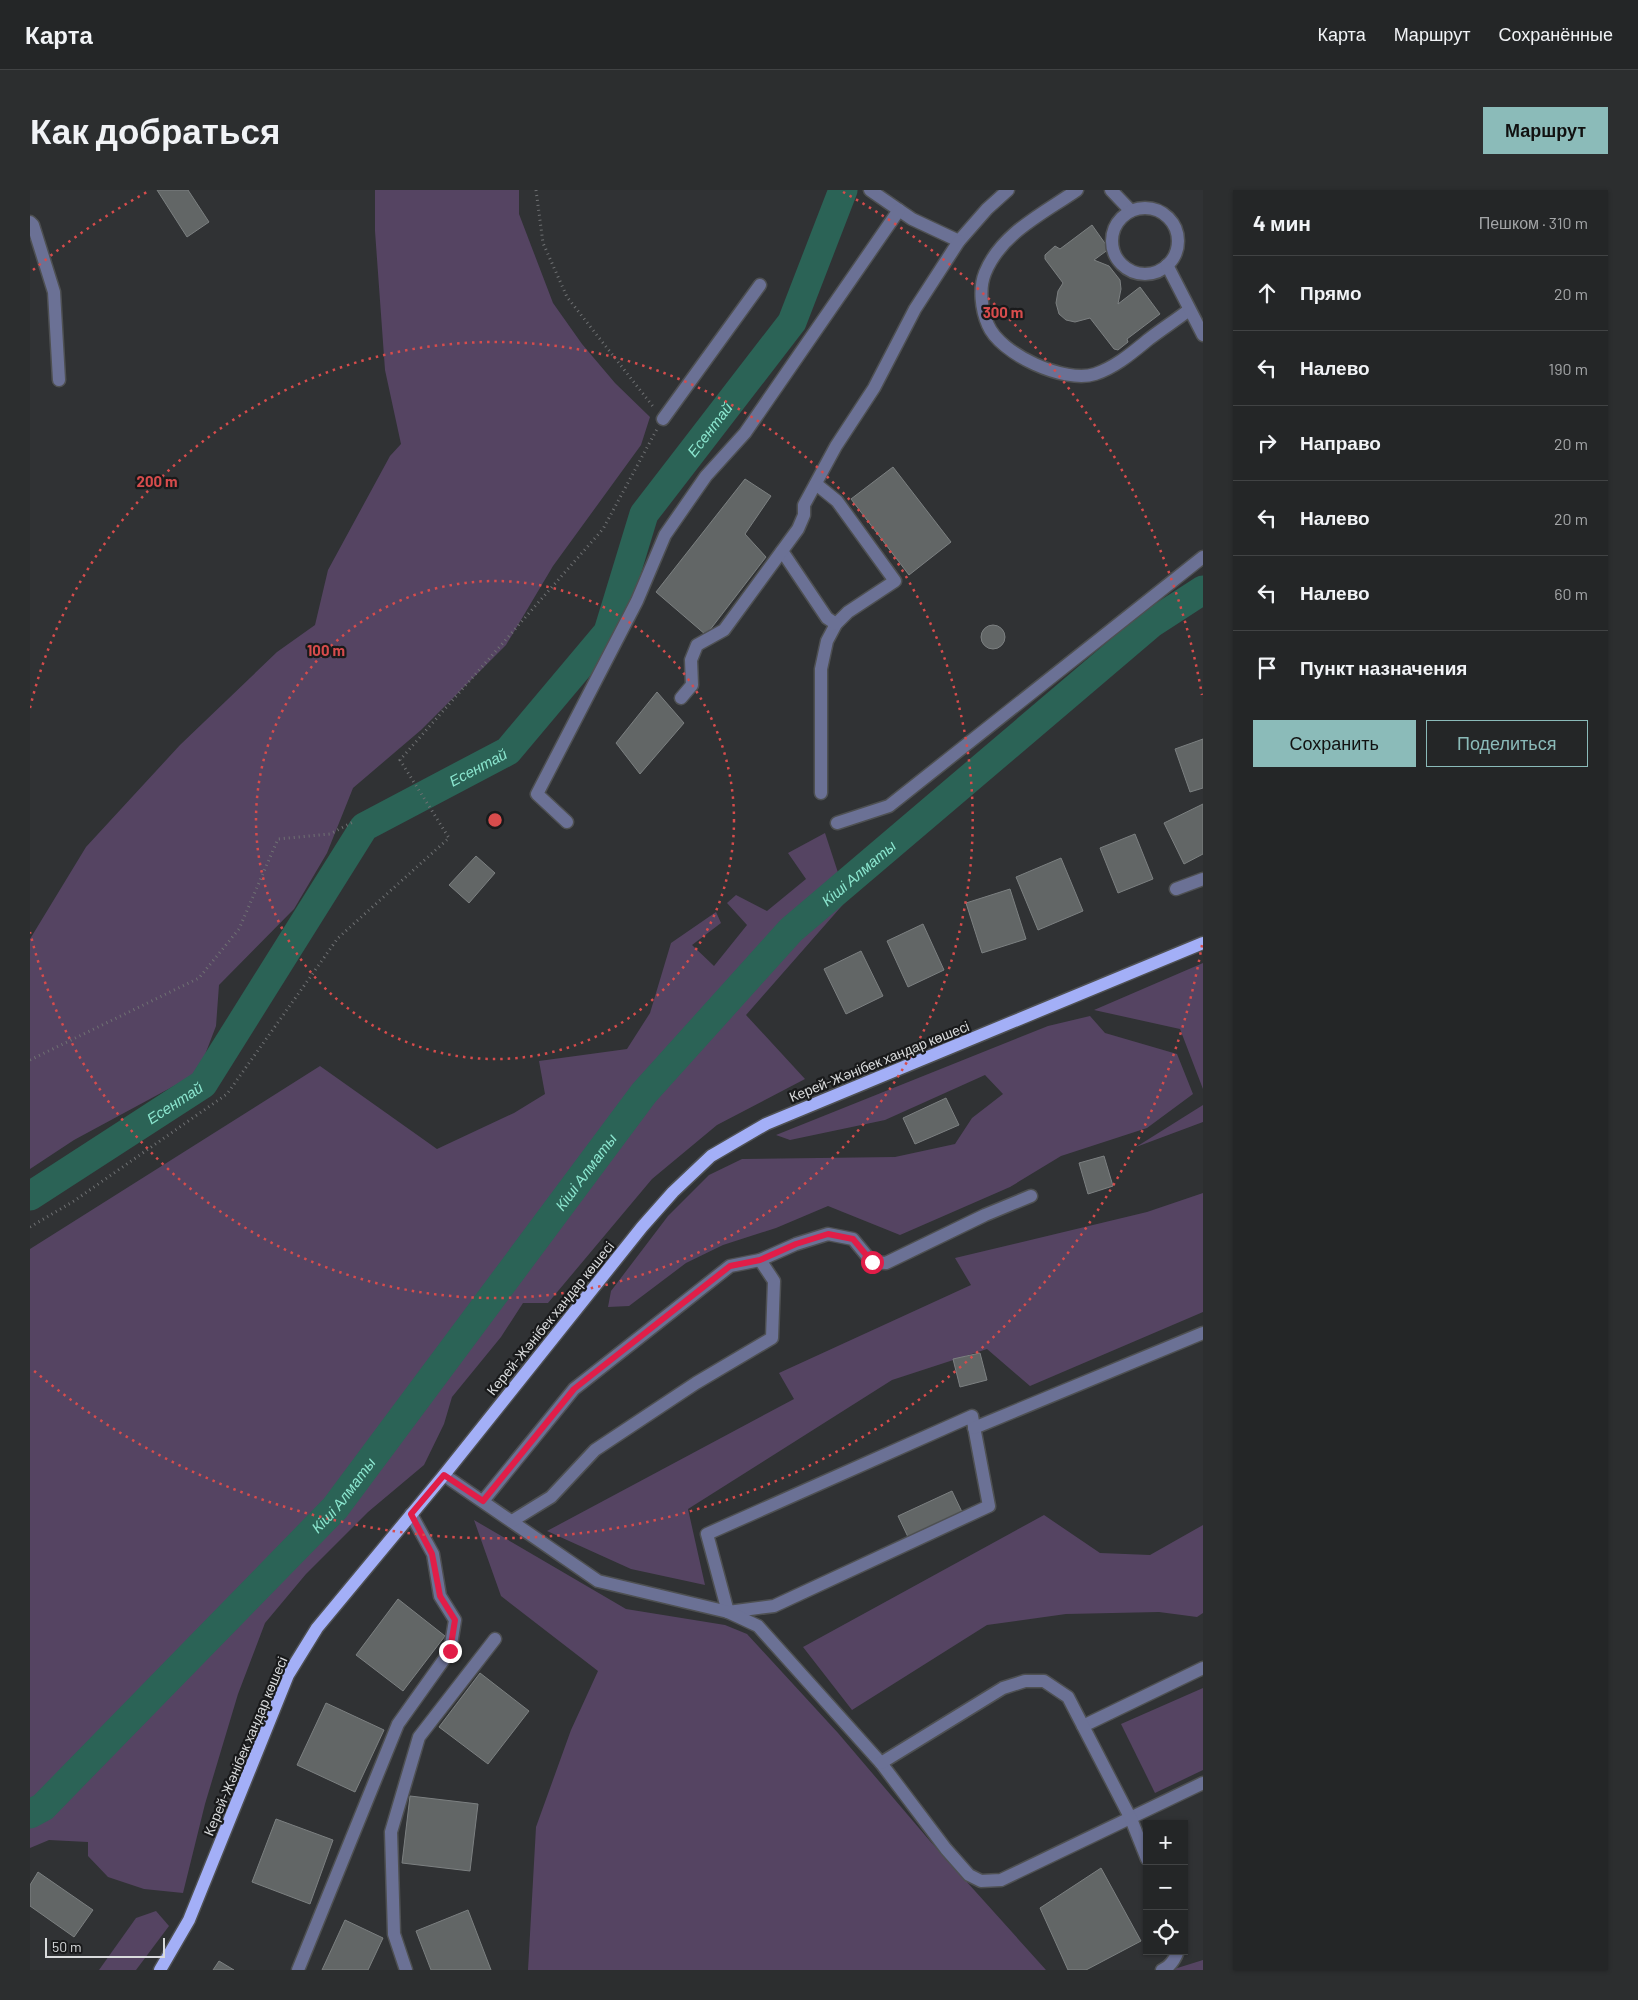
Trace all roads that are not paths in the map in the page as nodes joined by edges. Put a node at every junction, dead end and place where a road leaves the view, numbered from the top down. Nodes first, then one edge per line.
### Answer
1 (871, 190) edge
2 (1008, 190) edge
3 (1077, 190) edge
4 (1111, 190) edge
5 (899, 210) junction
6 (1131, 211) junction
7 (30, 222) edge
8 (959, 241) junction
9 (1167, 265) junction
10 (760, 285) dead end
11 (1189, 310) junction
12 (1203, 335) edge
13 (59, 380) dead end
14 (662, 419) road end
15 (816, 484) junction
16 (782, 552) junction
17 (1203, 557) edge
18 (836, 624) junction
19 (681, 698) dead end
20 (821, 793) dead end
21 (567, 822) dead end
22 (837, 823) dead end
23 (1203, 879) edge
24 (1176, 889) dead end
25 (1203, 943) edge
26 (1031, 1196) dead end
27 (760, 1260) junction
28 (1203, 1333) edge
29 (974, 1428) junction
30 (444, 1475) junction
31 (483, 1501) junction
32 (411, 1514) junction
33 (512, 1521) junction
34 (728, 1612) junction
35 (495, 1639) dead end
36 (1203, 1668) edge
37 (1083, 1726) junction
38 (881, 1763) junction
39 (1203, 1783) edge
40 (1131, 1819) junction
41 (1143, 1849) edge
42 (1176, 1955) edge
43 (160, 1970) edge
44 (298, 1970) edge
45 (406, 1970) edge
46 (1162, 1970) edge

1 - 5 street
2 - 8 street
3 - 11 street
4 - 6 street
5 - 8 street
5 - 21 street
6 - 9 street
6 - 9 street
7 - 13 street
8 - 15 street
9 - 11 street
10 - 14 street
11 - 12 street
15 - 16 street
15 - 18 street
16 - 18 street
16 - 19 street
17 - 22 street
18 - 20 street
23 - 24 street
25 - 30 main road, Керей-Жәнібек хандар көшесі
26 - 27 street
27 - 31 street
27 - 33 street
28 - 29 street
29 - 34 street
29 - 34 street
30 - 31 street
30 - 32 main road, Керей-Жәнібек хандар көшесі
31 - 33 street
32 - 43 main road, Керей-Жәнібек хандар көшесі
32 - 44 street
33 - 34 street
34 - 38 street
35 - 45 street
36 - 37 street
37 - 38 street
37 - 40 street
38 - 40 street
39 - 40 street
40 - 41 street
42 - 46 street

